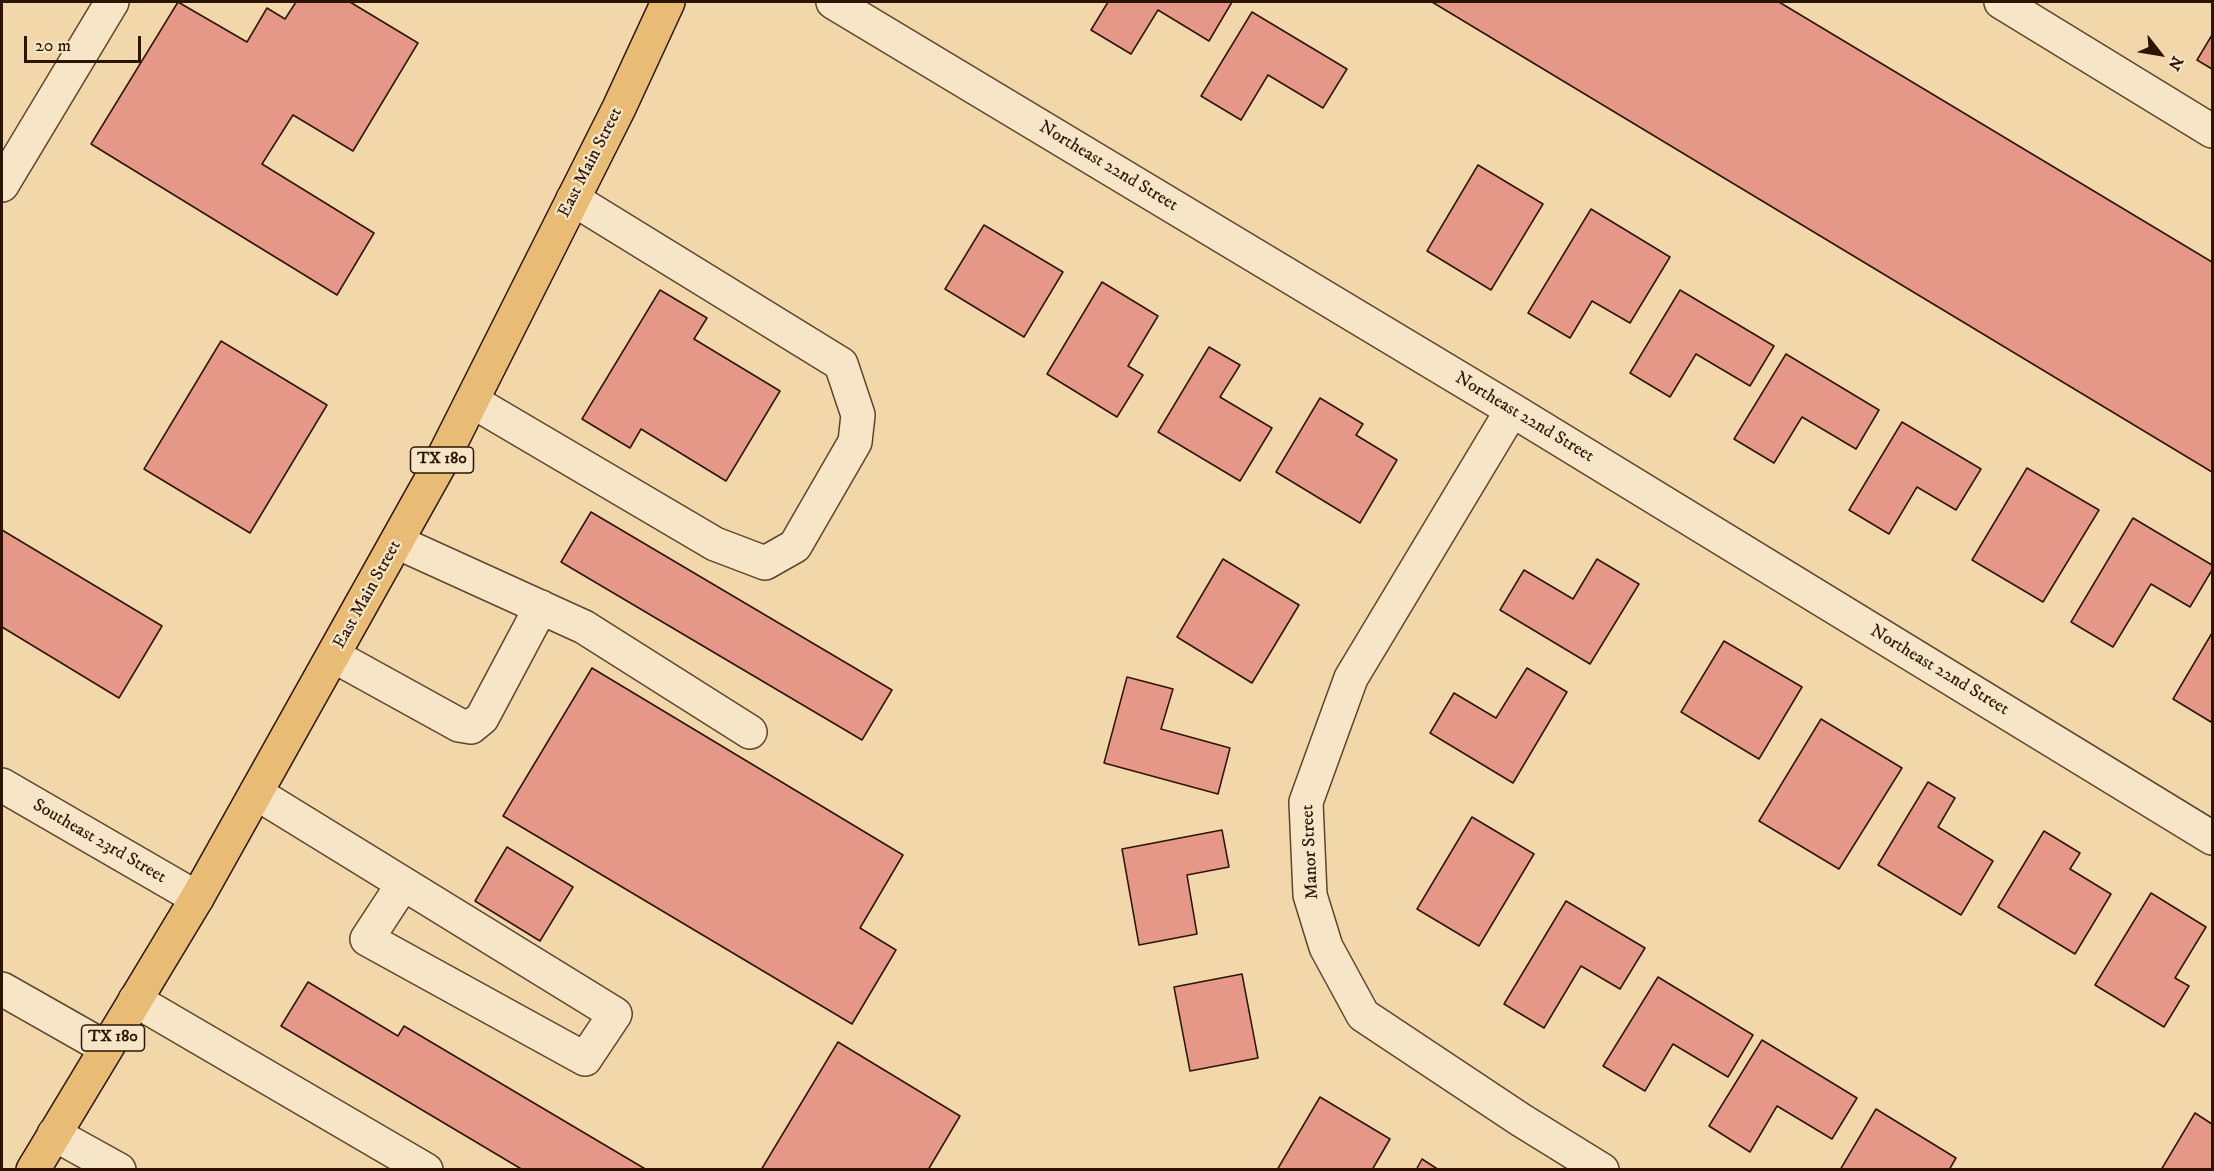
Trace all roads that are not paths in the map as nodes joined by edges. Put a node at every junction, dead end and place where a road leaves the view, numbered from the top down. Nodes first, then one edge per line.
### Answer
1 (112, 2) edge
2 (668, 2) edge
3 (833, 2) edge
4 (2001, 2) edge
5 (2212, 131) edge
6 (2, 185) edge
7 (573, 199) junction
8 (472, 401) junction
9 (1512, 410) junction
10 (397, 542) junction
11 (541, 607) junction
12 (334, 656) junction
13 (750, 732) dead end
14 (2, 785) edge
15 (256, 793) junction
16 (2212, 838) edge
17 (403, 884) junction
18 (197, 898) junction
19 (2, 989) edge
20 (135, 1000) junction
21 (106, 1048) junction
22 (54, 1134) junction
23 (33, 1170) edge
24 (119, 1170) edge
25 (426, 1170) edge
26 (1602, 1170) edge

1 - 6 street
2 - 7 main road, East Main Street / TX 180
3 - 9 street, Northeast 22nd Street
4 - 5 street
7 - 8 main road, East Main Street / TX 180
7 - 8 street
8 - 10 main road, East Main Street / TX 180
9 - 16 street, Northeast 22nd Street
9 - 26 street, Manor Street
10 - 11 street
10 - 12 main road, East Main Street / TX 180
11 - 12 street
11 - 13 street
12 - 15 main road, East Main Street / TX 180
14 - 18 street, Southeast 23rd Street
15 - 17 street
15 - 18 main road, East Main Street / TX 180
17 - 17 street
18 - 20 main road, East Main Street / TX 180
19 - 21 street
20 - 21 main road, East Main Street / TX 180
20 - 25 street
21 - 22 main road, East Main Street / TX 180
22 - 23 main road, East Main Street / TX 180
22 - 24 street

